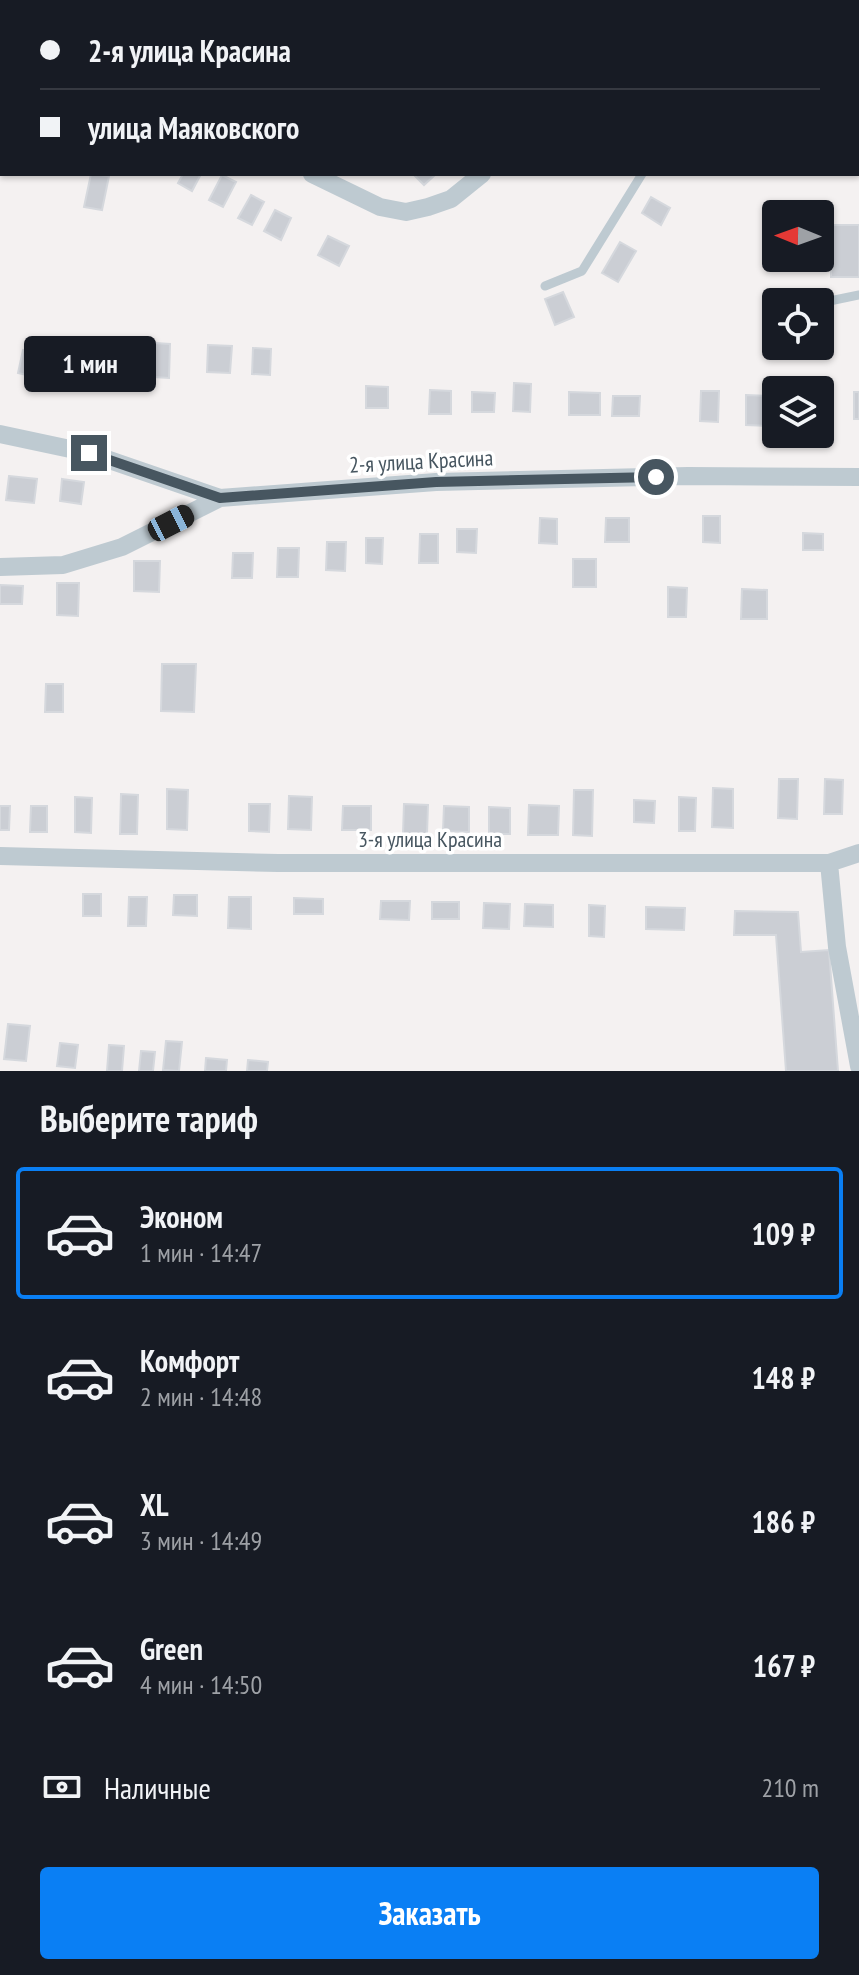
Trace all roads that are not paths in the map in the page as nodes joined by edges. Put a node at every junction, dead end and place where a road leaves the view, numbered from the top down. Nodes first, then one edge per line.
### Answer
1 (316, 176) edge
2 (480, 176) edge
3 (641, 176) edge
4 (545, 286) dead end
5 (859, 295) edge
6 (834, 300) edge
7 (0, 434) edge
8 (859, 477) edge
9 (220, 498) junction
10 (0, 567) edge
11 (859, 853) edge
12 (0, 856) edge
13 (829, 863) junction
14 (859, 1066) edge

1 - 2 street
3 - 4 lane
5 - 6 lane
7 - 9 street
8 - 9 street, 2-я улица Красина
9 - 10 street, 2-я улица Красина
11 - 13 street, 3-я улица Красина
12 - 13 street, 3-я улица Красина
13 - 14 street

